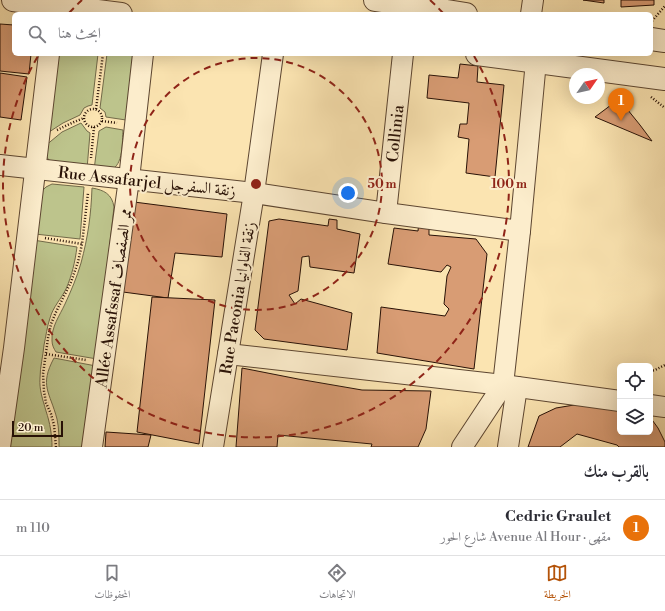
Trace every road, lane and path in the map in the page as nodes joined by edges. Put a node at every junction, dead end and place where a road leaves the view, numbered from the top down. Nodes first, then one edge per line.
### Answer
1 (13, 0) edge
2 (375, 0) edge
3 (533, 0) edge
4 (404, 2) edge
5 (55, 6) edge
6 (665, 6) edge
7 (104, 12) edge
8 (456, 12) edge
9 (531, 12) edge
10 (653, 19) edge
11 (653, 39) edge
12 (665, 41) edge
13 (49, 56) edge
14 (103, 56) edge
15 (143, 56) edge
16 (273, 56) edge
17 (403, 56) edge
18 (494, 56) edge
19 (536, 61) junction
20 (665, 79) edge
21 (96, 109) junction
22 (84, 118) junction
23 (94, 127) junction
24 (39, 143) junction
25 (0, 165) edge
26 (36, 169) junction
27 (89, 175) junction
28 (129, 179) junction
29 (254, 193) junction
30 (386, 213) junction
31 (520, 231) junction
32 (28, 235) junction
33 (82, 244) junction
34 (46, 354) junction
35 (228, 354) junction
36 (104, 363) junction
37 (665, 365) edge
38 (653, 370) edge
39 (510, 386) junction
40 (617, 401) edge
41 (653, 405) edge
42 (665, 407) edge
43 (0, 447) edge
44 (56, 447) edge
45 (92, 447) edge
46 (214, 447) edge
47 (462, 447) edge
48 (508, 447) edge

1 - 5 street
2 - 4 street
3 - 9 street
4 - 8 street
5 - 7 street
6 - 10 path
11 - 12 street
13 - 24 street
14 - 21 path
15 - 28 street, Allée Assafssaf ممر الصفصاف
16 - 29 street, Rue Paeonia زنقة الفاوانيا
17 - 30 street, Collinia
18 - 19 street
19 - 20 street
19 - 31 street
21 - 22 path
21 - 23 path
22 - 23 path
22 - 24 path
23 - 27 path
24 - 26 street
25 - 26 street, Rue Assafarjel زنقة السفرجل
26 - 27 street, Rue Assafarjel زنقة السفرجل
26 - 32 street
27 - 28 street, Rue Assafarjel زنقة السفرجل
27 - 33 path
28 - 29 street, Rue Assafarjel زنقة السفرجل
28 - 36 street, Allée Assafssaf ممر الصفصاف
29 - 30 street, Rue Assafarjel زنقة السفرجل
29 - 35 street, Rue Paeonia زنقة الفاوانيا
30 - 31 street, Rue Assafarjel زنقة السفرجل
31 - 39 street
32 - 33 path
32 - 43 street
33 - 34 path
34 - 36 path
34 - 44 path
35 - 39 street
35 - 46 street, Rue Paeonia زنقة الفاوانيا
36 - 45 street, Allée Assafssaf ممر الصفصاف
37 - 38 path
39 - 40 street
39 - 47 street
39 - 48 street
41 - 42 street

